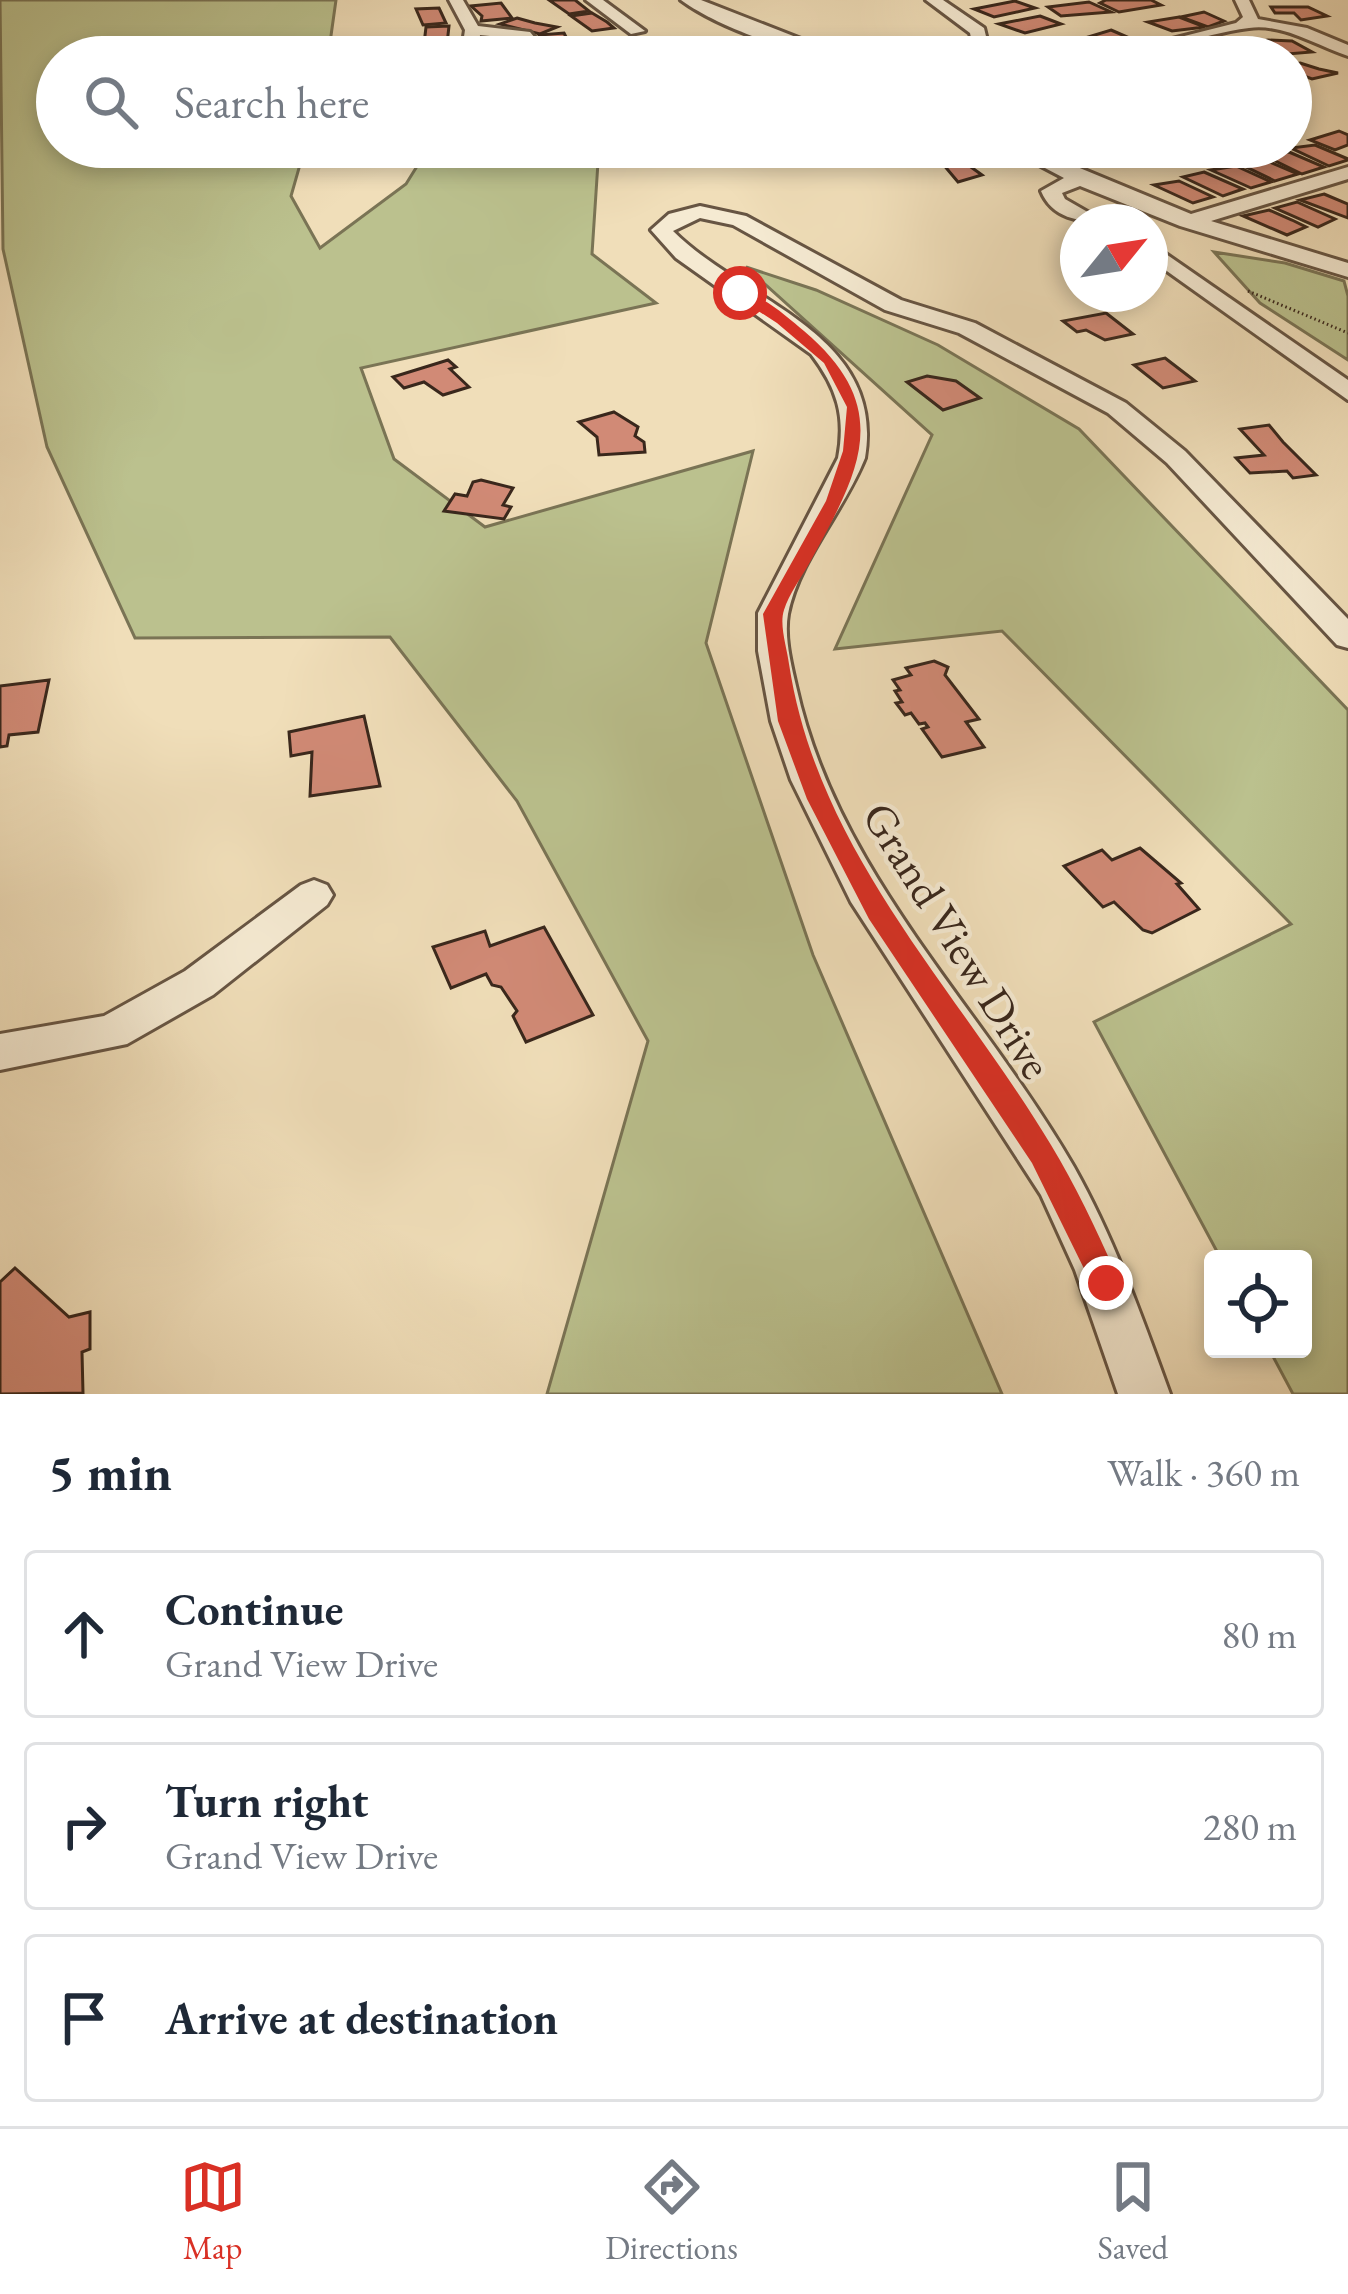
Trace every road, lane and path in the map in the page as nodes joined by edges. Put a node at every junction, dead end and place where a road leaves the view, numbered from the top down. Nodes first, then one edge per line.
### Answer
1 (456, 0) edge
2 (593, 0) edge
3 (688, 0) edge
4 (937, 0) edge
5 (1242, 0) edge
6 (1245, 22) junction
7 (473, 30) junction
8 (637, 31) dead end
9 (472, 36) edge
10 (525, 36) edge
11 (772, 36) edge
12 (979, 36) edge
13 (1191, 36) edge
14 (1348, 51) edge
15 (1053, 168) edge
16 (1348, 173) edge
17 (1076, 180) junction
18 (1060, 205) edge
19 (1187, 222) junction
20 (1168, 262) edge
21 (1348, 270) edge
22 (1238, 286) dead end
23 (1348, 333) edge
24 (1348, 392) edge
25 (1348, 638) edge
26 (314, 895) dead end
27 (0, 1052) edge
28 (1144, 1394) edge

1 - 7 street
2 - 8 street
3 - 11 street
4 - 12 street
5 - 6 street
6 - 13 street
6 - 14 street
7 - 9 street
7 - 10 street
15 - 17 street
16 - 19 street
17 - 18 street
17 - 19 street
19 - 21 street
20 - 24 street
22 - 23 path
25 - 28 street, Grand View Drive
26 - 27 street

